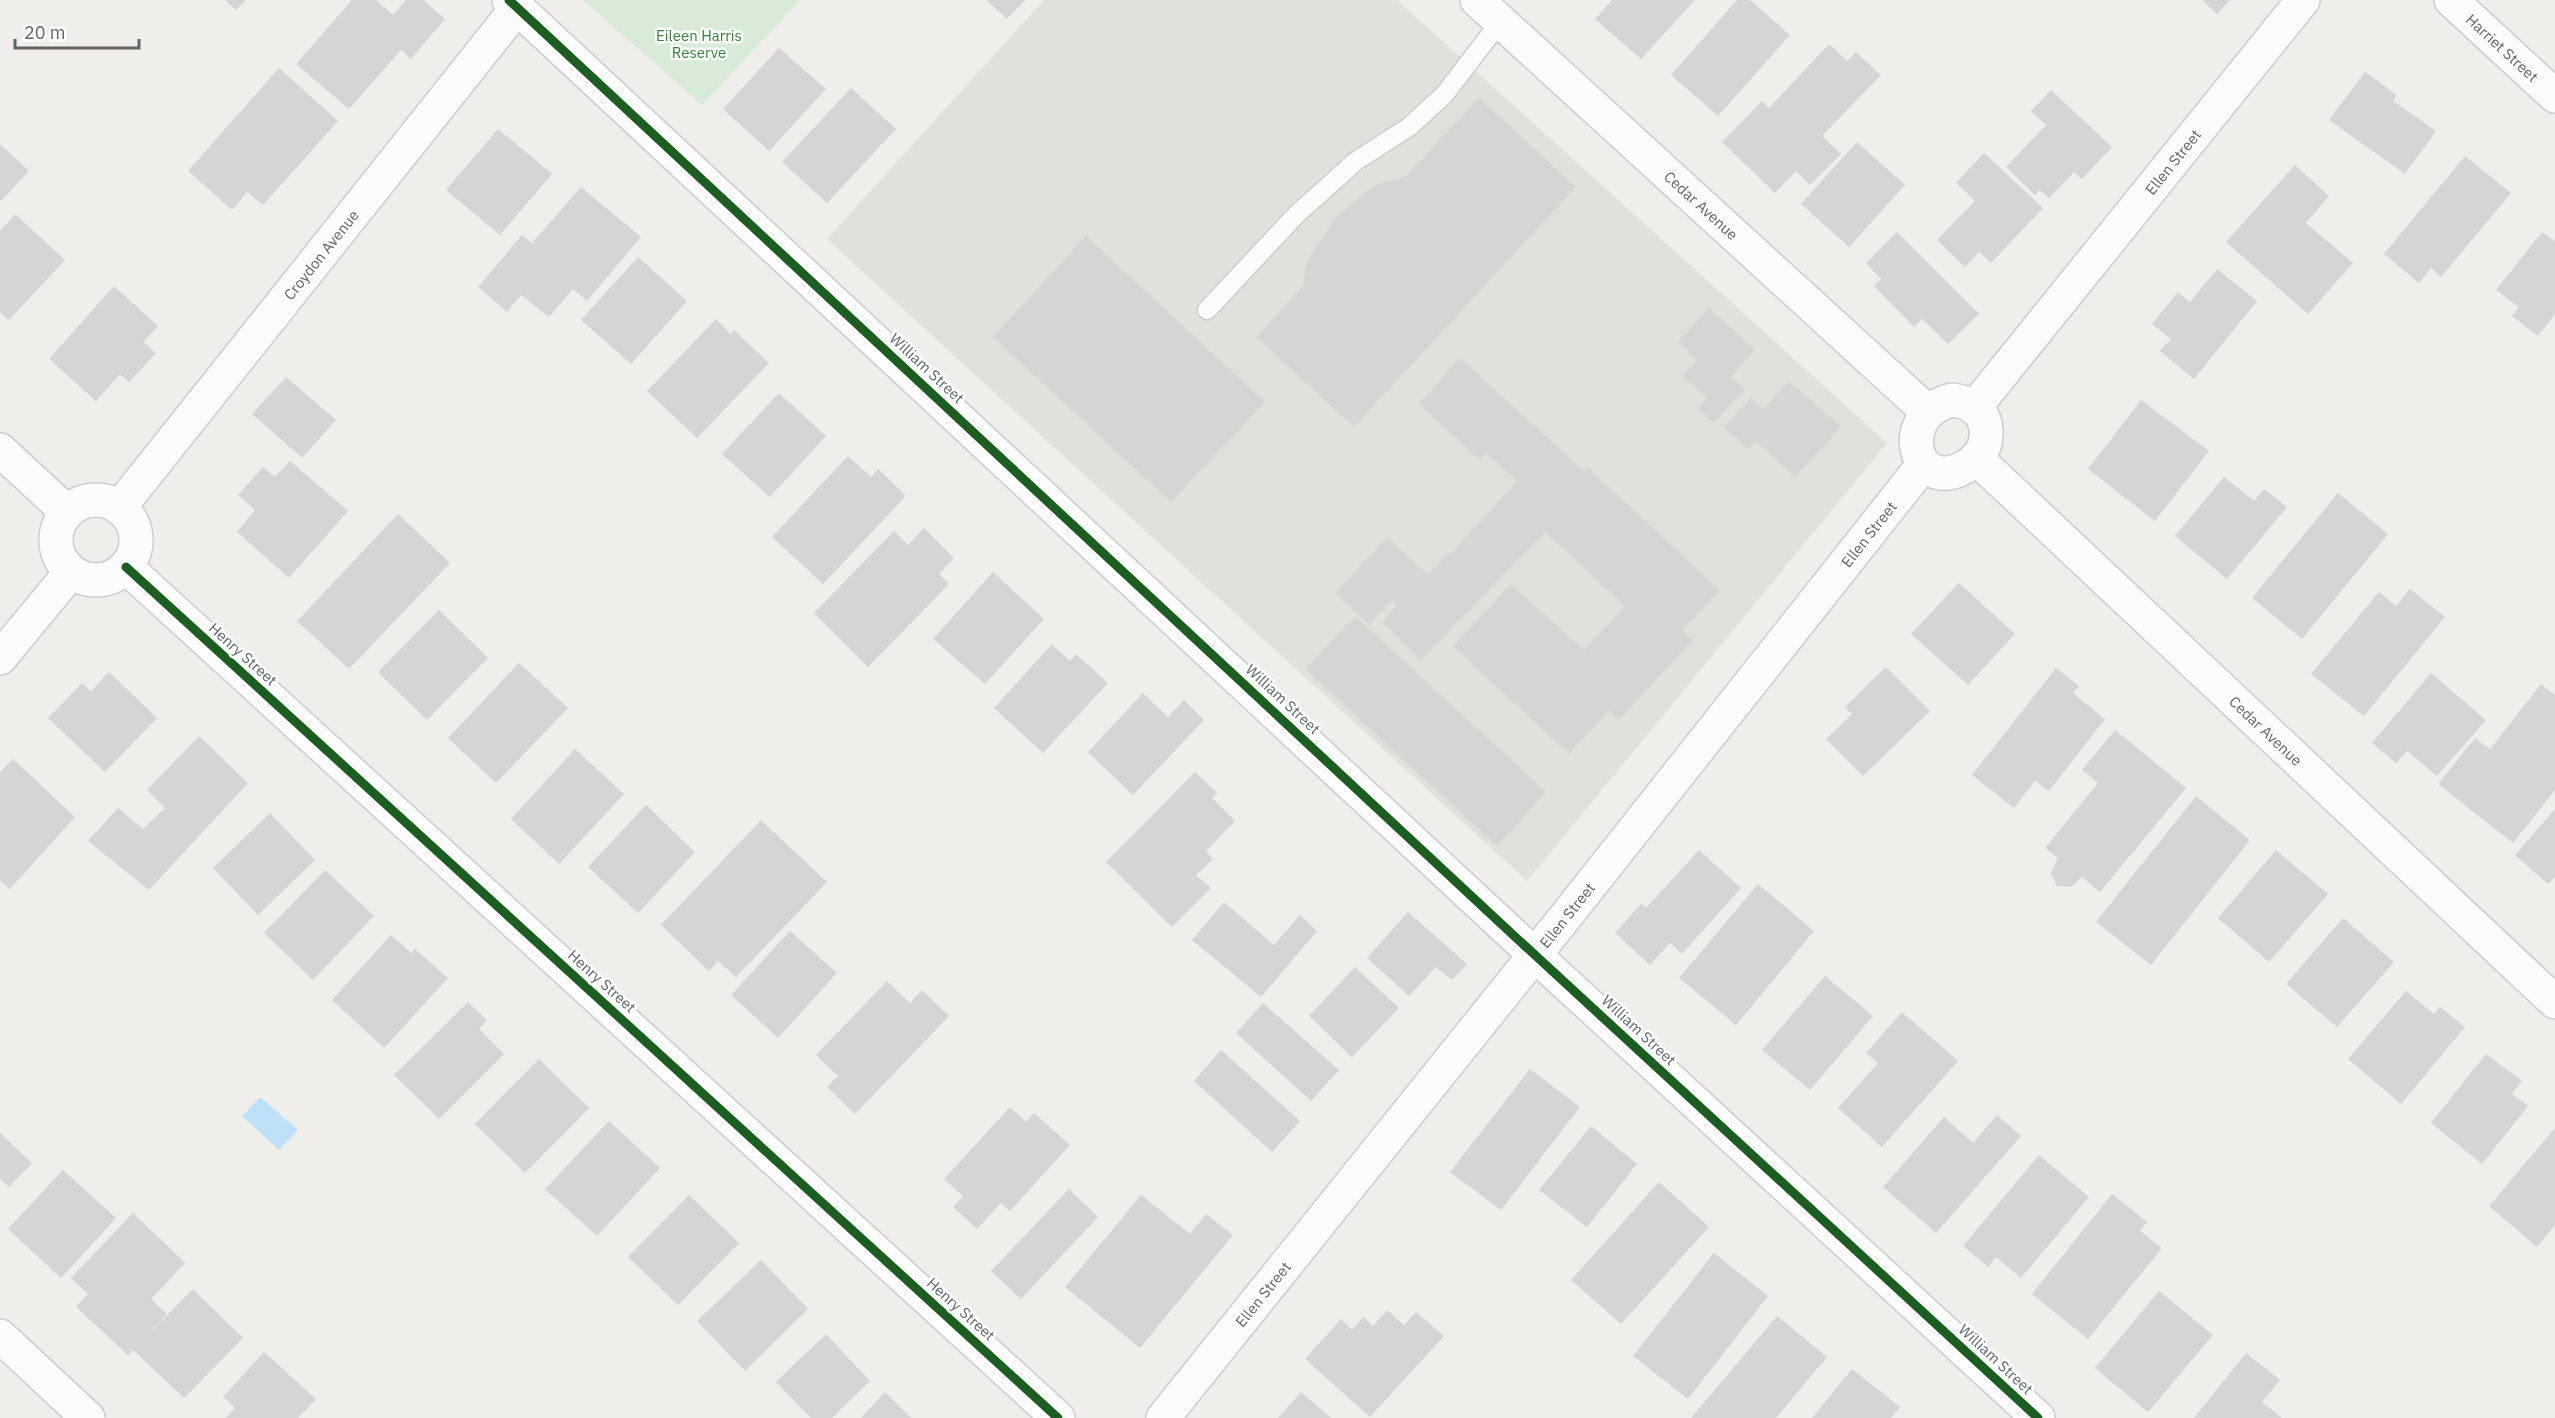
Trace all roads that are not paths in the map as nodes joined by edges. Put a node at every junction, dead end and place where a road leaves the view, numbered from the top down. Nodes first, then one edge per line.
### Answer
1 (1477, 0) edge
2 (2304, 0) edge
3 (2451, 0) edge
4 (516, 3) edge
5 (1500, 22) junction
6 (2555, 96) edge
7 (1207, 310) dead end
8 (1975, 406) junction
9 (1928, 412) junction
10 (0, 450) edge
11 (1976, 458) junction
12 (1923, 465) junction
13 (119, 508) junction
14 (67, 512) junction
15 (126, 567) junction
16 (71, 572) junction
17 (0, 657) edge
18 (1535, 953) junction
19 (2555, 1002) edge
20 (0, 1336) edge
21 (88, 1418) edge
22 (1058, 1418) edge
23 (1163, 1418) edge
24 (2038, 1418) edge

1 - 5 street, Cedar Avenue
2 - 8 street, Ellen Street
3 - 6 street, Harriet Street
4 - 13 street, Croydon Avenue
4 - 18 street, William Street
5 - 7 lane
5 - 9 street, Cedar Avenue
8 - 9 street
8 - 11 street
9 - 12 street
10 - 14 street
11 - 12 street
11 - 19 street, Cedar Avenue
12 - 18 street, Ellen Street
13 - 14 street
13 - 15 street
14 - 16 street
15 - 16 street
15 - 22 street, Henry Street
16 - 17 street
18 - 23 street, Ellen Street
18 - 24 street, William Street
20 - 21 street

